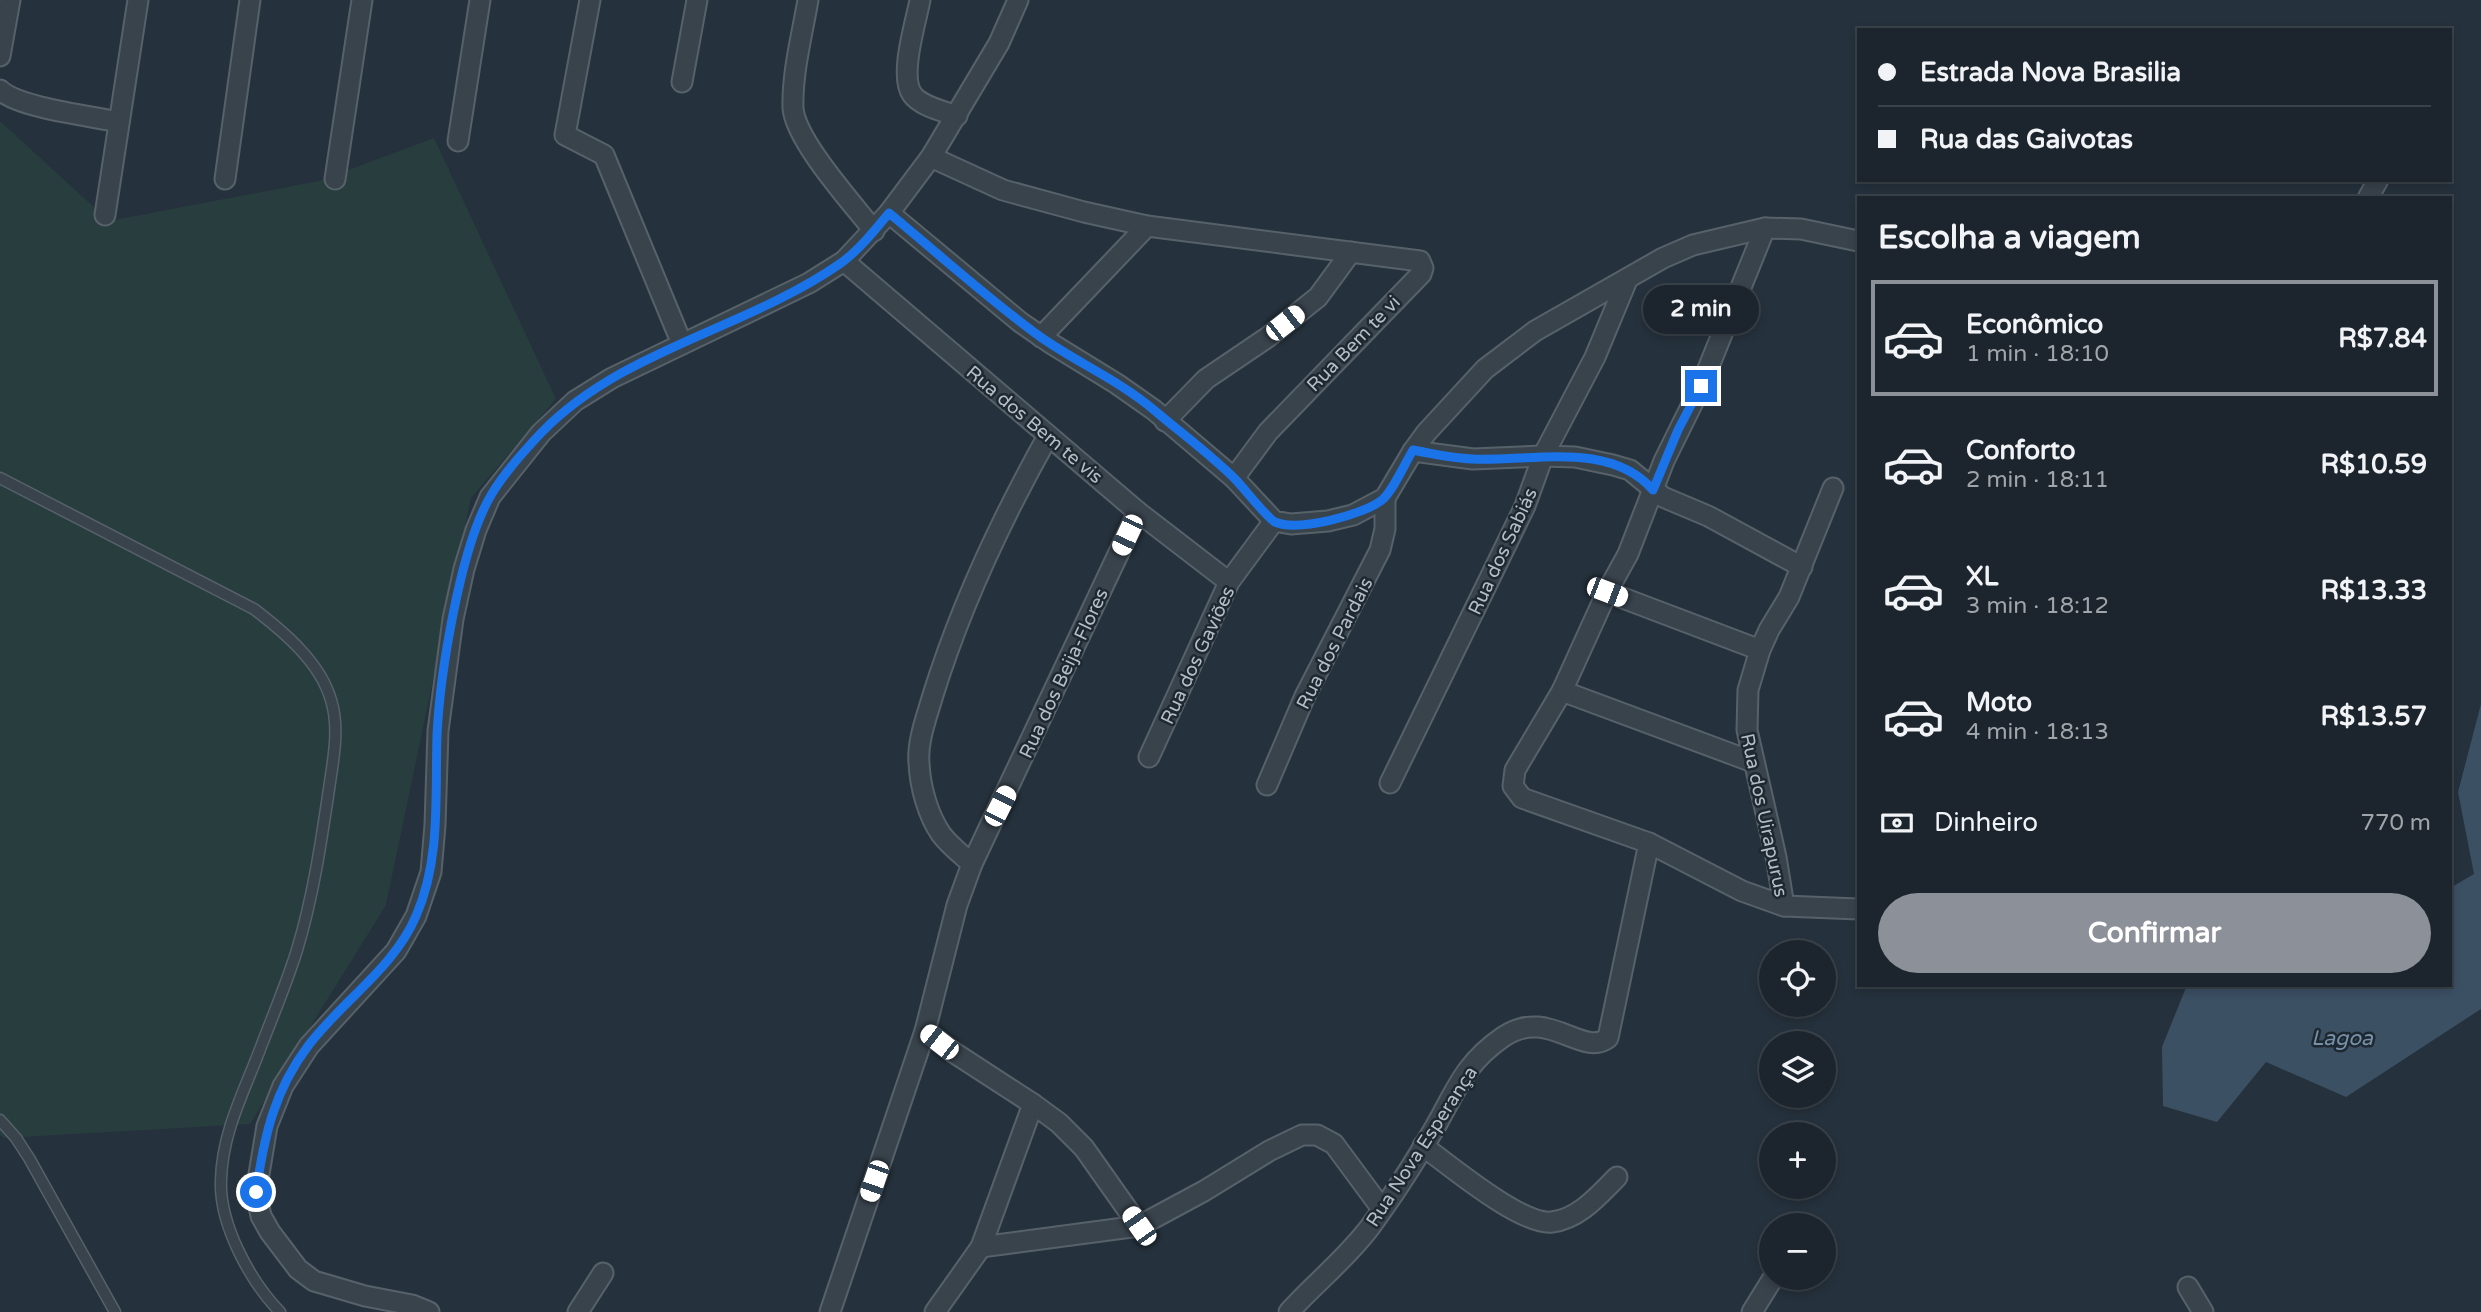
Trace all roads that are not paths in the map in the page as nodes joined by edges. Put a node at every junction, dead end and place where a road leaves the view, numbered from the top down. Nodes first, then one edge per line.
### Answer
1 (10, 0) edge
2 (138, 0) edge
3 (250, 0) edge
4 (362, 0) edge
5 (480, 0) edge
6 (590, 0) edge
7 (697, 0) edge
8 (808, 0) edge
9 (920, 0) edge
10 (1018, 0) edge
11 (0, 56) edge
12 (682, 82) dead end
13 (0, 90) edge
14 (957, 116) junction
15 (119, 122) junction
16 (458, 141) dead end
17 (931, 157) junction
18 (225, 179) dead end
19 (335, 179) dead end
20 (889, 213) junction
21 (105, 215) dead end
22 (1147, 226) junction
23 (1765, 228) junction
24 (874, 231) junction
25 (1857, 241) edge
26 (1351, 252) junction
27 (844, 261) junction
28 (1627, 280) junction
29 (1041, 337) junction
30 (682, 344) junction
31 (1165, 421) junction
32 (1048, 436) junction
33 (1413, 450) junction
34 (1543, 456) junction
35 (0, 478) edge
36 (1234, 478) junction
37 (1833, 488) dead end
38 (1653, 490) junction
39 (1385, 498) junction
40 (1138, 512) junction
41 (1274, 522) junction
42 (1802, 567) junction
43 (1229, 582) junction
44 (1607, 592) junction
45 (1760, 650) junction
46 (1562, 691) junction
47 (1149, 757) dead end
48 (1753, 762) junction
49 (1390, 783) dead end
50 (1268, 785) dead end
51 (1649, 842) junction
52 (972, 864) junction
53 (1784, 906) junction
54 (1857, 909) edge
55 (925, 1031) junction
56 (1033, 1104) junction
57 (0, 1120) edge
58 (1423, 1146) junction
59 (1617, 1177) dead end
60 (1382, 1209) junction
61 (1139, 1226) junction
62 (981, 1247) junction
63 (603, 1273) dead end
64 (2188, 1287) dead end
65 (1766, 1290) edge
66 (115, 1312) edge
67 (280, 1312) edge
68 (429, 1312) edge
69 (578, 1312) edge
70 (830, 1312) edge
71 (935, 1312) edge
72 (1289, 1312) edge
73 (1752, 1312) edge
74 (2203, 1312) edge

1 - 11 street
2 - 15 street
3 - 18 street
4 - 19 street
5 - 16 street
6 - 30 street
7 - 12 street
8 - 24 street
9 - 14 street
10 - 14 street
13 - 15 street
14 - 17 street
15 - 21 street
17 - 20 street
17 - 22 street, Rua Bem te vi
20 - 24 street
20 - 29 street
22 - 26 street, Rua Bem te vi
22 - 29 street
23 - 25 street
23 - 28 street
23 - 38 street
24 - 27 street
26 - 31 street
26 - 36 street, Rua Bem te vi
27 - 30 street
27 - 32 street, Rua dos Bem te vis
28 - 33 street
28 - 34 street, Rua dos Sabiás
29 - 31 street
30 - 68 street
31 - 36 street
32 - 40 street, Rua dos Bem te vis
32 - 52 street
33 - 34 street
33 - 39 street
34 - 38 street
34 - 49 street, Rua dos Sabiás
35 - 67 lane
36 - 41 street
37 - 42 street, Rua dos Uirapurus
38 - 42 street
38 - 44 street
39 - 41 street
39 - 50 street, Rua dos Pardais
40 - 43 street, Rua dos Bem te vis
40 - 52 street, Rua dos Beija-Flores
41 - 43 street, Rua dos Gaviões
42 - 45 street, Rua dos Uirapurus
43 - 47 street, Rua dos Gaviões
44 - 45 street
44 - 46 street
45 - 48 street, Rua dos Uirapurus
46 - 48 street
46 - 51 street, Rua dos Uirapurus
48 - 53 street, Rua dos Uirapurus
51 - 53 street, Rua dos Uirapurus
51 - 58 street, Rua Nova Esperança
52 - 55 street, Rua dos Beija-Flores
53 - 54 street, Rua dos Uirapurus
55 - 56 street
55 - 70 street, Rua dos Beija-Flores
56 - 61 street
56 - 62 street
57 - 66 lane
58 - 59 street
58 - 60 street, Rua Nova Esperança
60 - 61 street
60 - 72 street, Rua Nova Esperança
61 - 62 street
62 - 71 street
63 - 69 street
64 - 74 street
65 - 73 street

